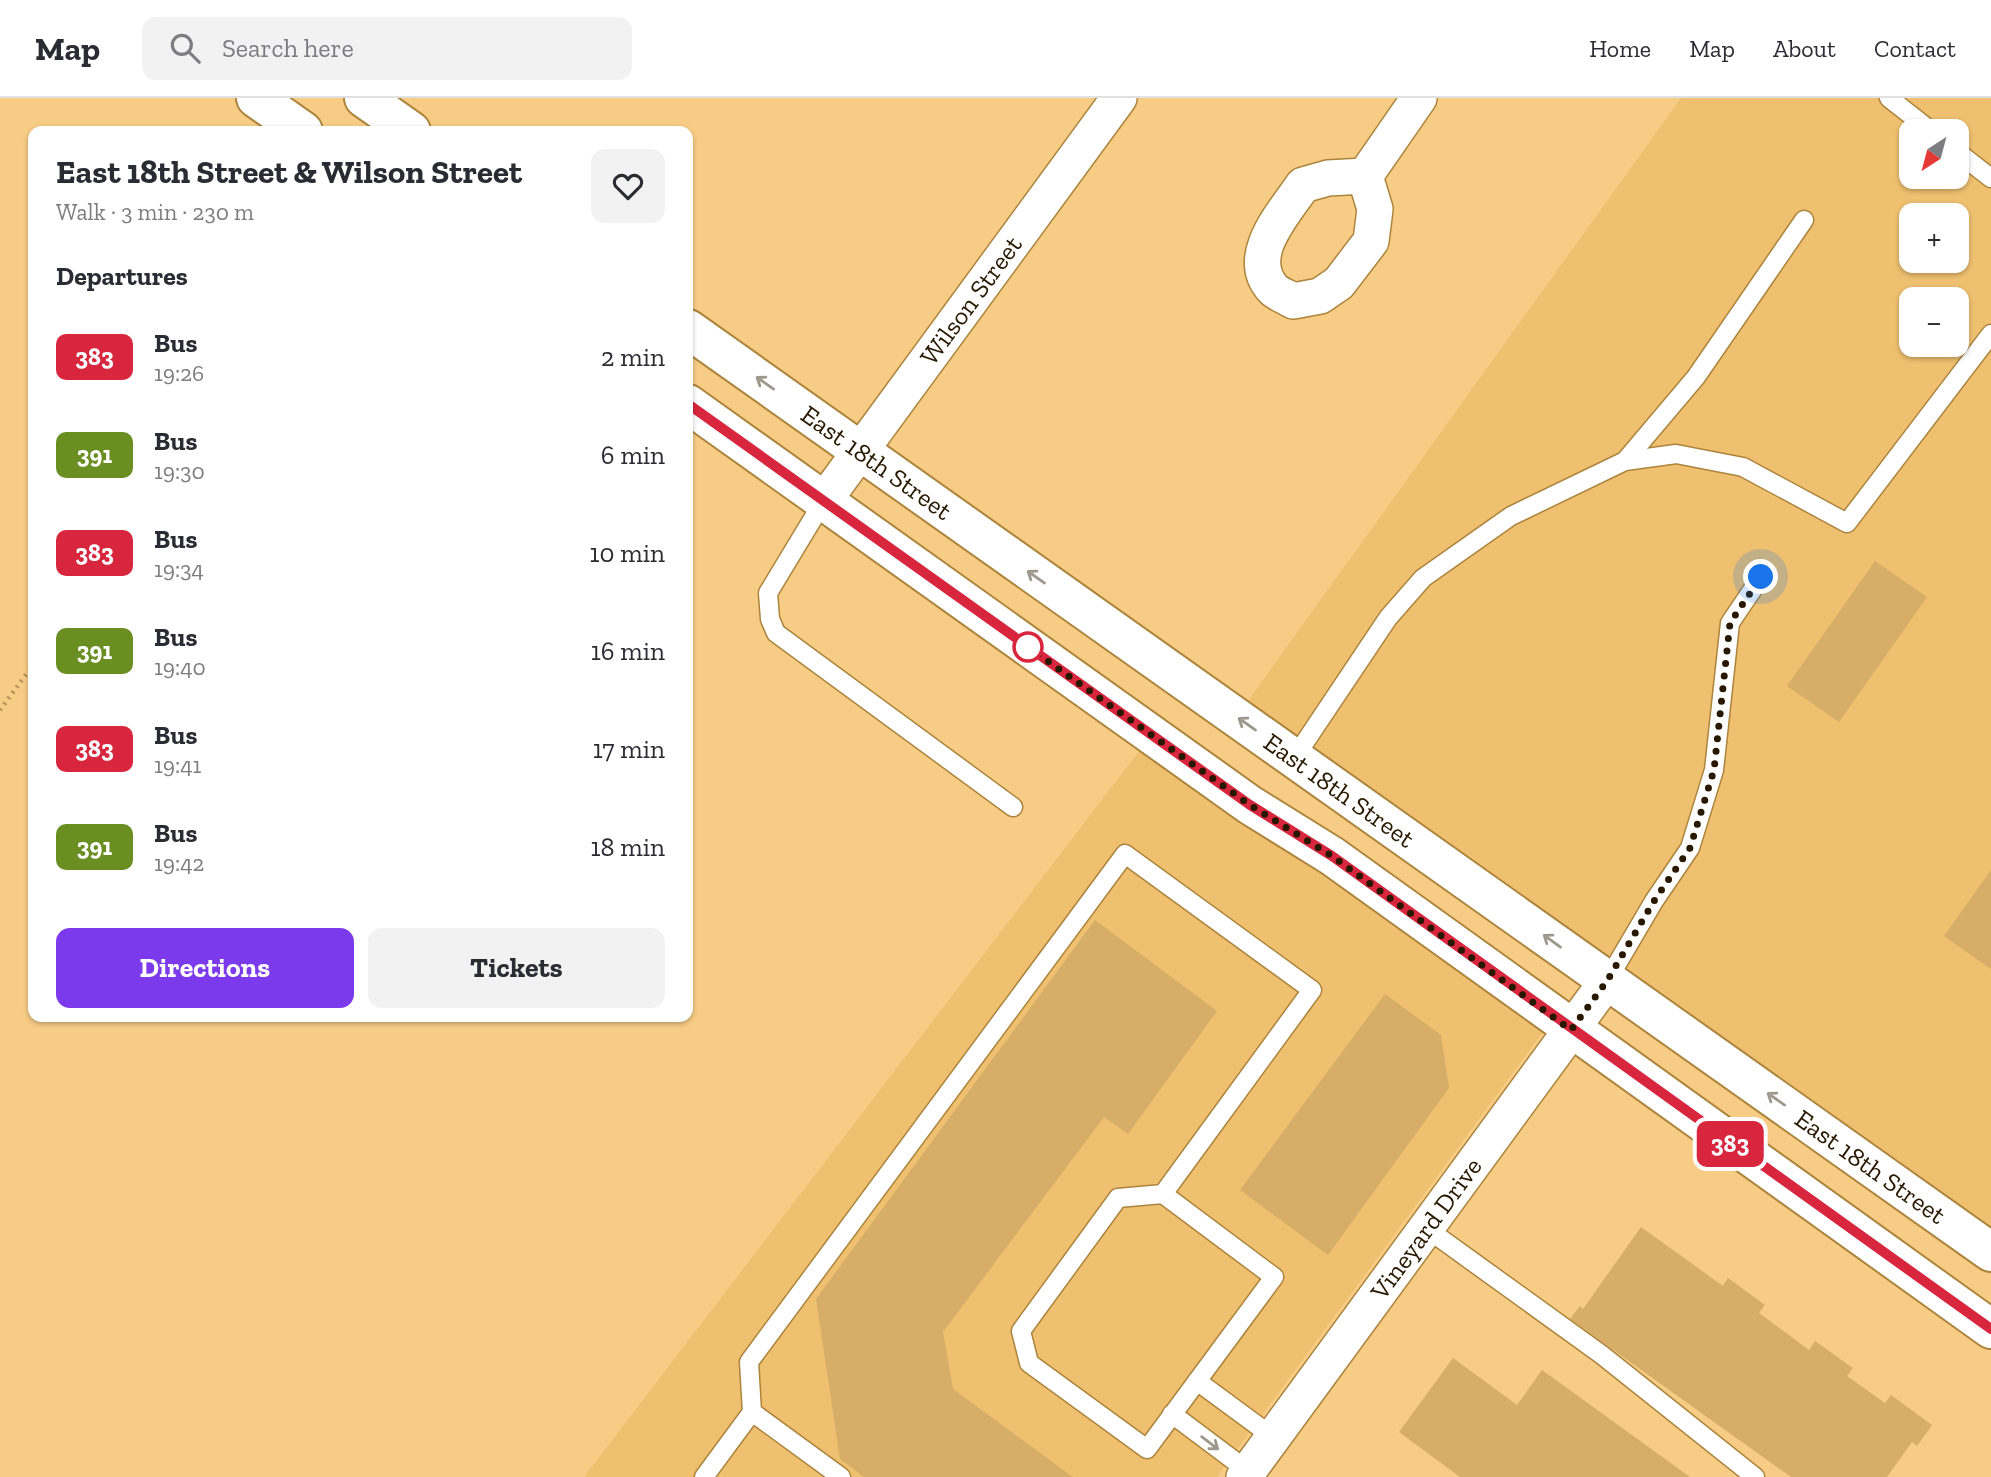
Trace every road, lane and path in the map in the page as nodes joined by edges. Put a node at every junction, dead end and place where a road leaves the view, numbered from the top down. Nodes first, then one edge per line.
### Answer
1 (256, 98) edge
2 (364, 98) edge
3 (1119, 98) edge
4 (1419, 98) edge
5 (1889, 98) edge
6 (1916, 119) edge
7 (296, 126) edge
8 (404, 126) edge
9 (1969, 161) edge
10 (1365, 176) dead end
11 (1991, 178) edge
12 (1804, 220) dead end
13 (693, 333) edge
14 (1991, 334) edge
15 (693, 408) edge
16 (860, 451) junction
17 (1625, 461) junction
18 (824, 502) junction
19 (1761, 577) dead end
20 (28, 672) edge
21 (0, 710) edge
22 (1295, 757) junction
23 (1013, 807) dead end
24 (1607, 981) junction
25 (1571, 1030) junction
26 (1163, 1194) junction
27 (1426, 1228) junction
28 (1991, 1252) edge
29 (1991, 1329) edge
30 (1197, 1381) junction
31 (752, 1412) junction
32 (1172, 1414) junction
33 (1273, 1437) junction
34 (1246, 1474) edge
35 (704, 1477) edge
36 (841, 1477) edge
37 (1755, 1477) edge

1 - 7 main road
2 - 8 main road
3 - 16 street, Wilson Street
4 - 10 street
5 - 6 lane
9 - 11 lane
12 - 17 lane
16 -> 13 main road, East 18th Street
14 - 17 lane
15 - 18 main road
16 - 18 street, Wilson Street
22 -> 16 main road, East 18th Street
17 - 22 lane
18 - 23 lane
18 - 25 main road
19 - 24 lane
20 - 21 path
24 -> 22 main road, East 18th Street
24 - 25 street, Vineyard Drive
28 -> 24 main road, East 18th Street
25 - 27 street, Vineyard Drive
25 - 29 main road
26 - 30 lane
26 - 31 lane
26 - 32 lane
27 - 33 street, Vineyard Drive
27 - 37 lane
30 - 32 lane
30 - 33 lane
31 - 35 lane
31 - 36 lane
32 -> 34 lane
33 - 34 street, Vineyard Drive

